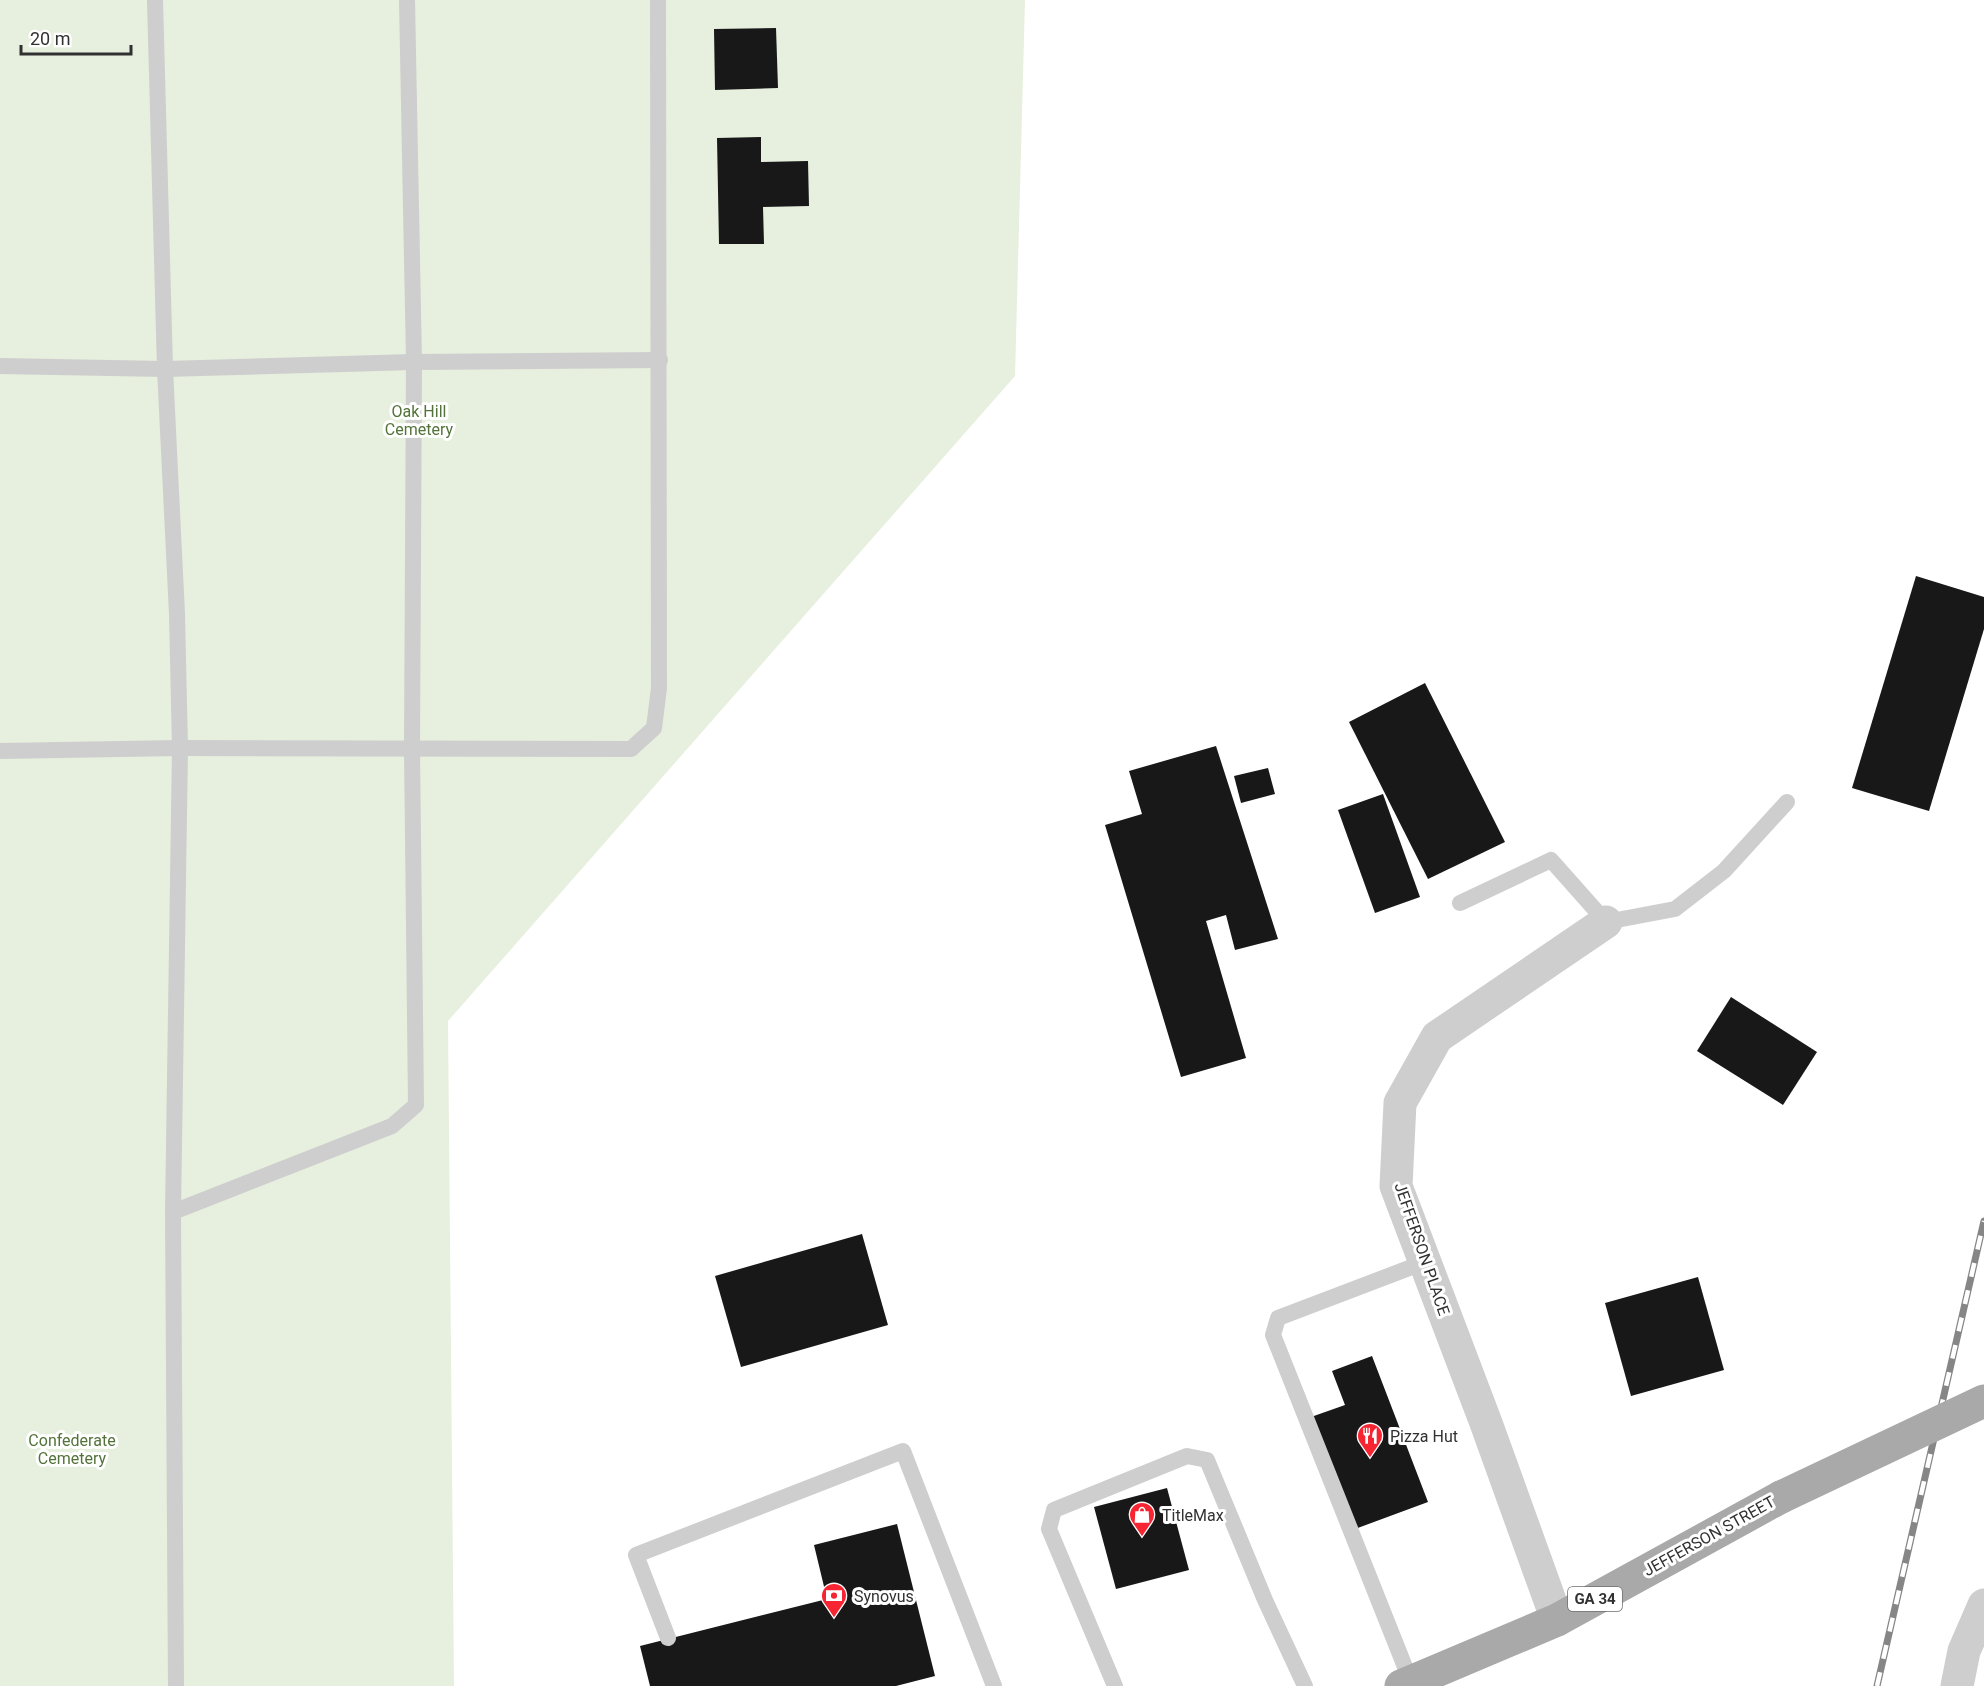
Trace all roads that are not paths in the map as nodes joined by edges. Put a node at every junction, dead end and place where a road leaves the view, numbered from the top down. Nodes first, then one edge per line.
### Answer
1 (154, 0) edge
2 (407, 0) edge
3 (657, 0) edge
4 (660, 360) junction
5 (414, 362) junction
6 (0, 366) edge
7 (165, 369) junction
8 (180, 748) junction
9 (412, 749) junction
10 (0, 751) edge
11 (1787, 802) dead end
12 (1460, 903) dead end
13 (1606, 922) junction
14 (172, 1212) junction
15 (1425, 1263) junction
16 (1984, 1401) edge
17 (1984, 1605) edge
18 (1557, 1620) junction
19 (668, 1638) dead end
20 (1406, 1684) edge
21 (177, 1686) edge
22 (993, 1686) edge
23 (1115, 1686) edge
24 (1305, 1686) edge
25 (1957, 1686) edge

1 - 7 lane
2 - 5 lane
3 - 4 lane
4 - 5 lane
4 - 9 lane
5 - 7 lane
5 - 9 lane
6 - 7 lane
7 - 8 lane
8 - 9 lane
8 - 10 lane
8 - 14 lane
9 - 14 lane
11 - 13 lane
12 - 13 lane
13 - 15 street, JEFFERSON PLACE
14 - 21 lane
15 - 18 street, JEFFERSON PLACE
15 - 20 lane
16 - 18 main road, JEFFERSON STREET / GA 34, bridge
17 - 25 street
18 - 20 main road, JEFFERSON STREET / GA 34
19 - 22 lane
23 - 24 lane

